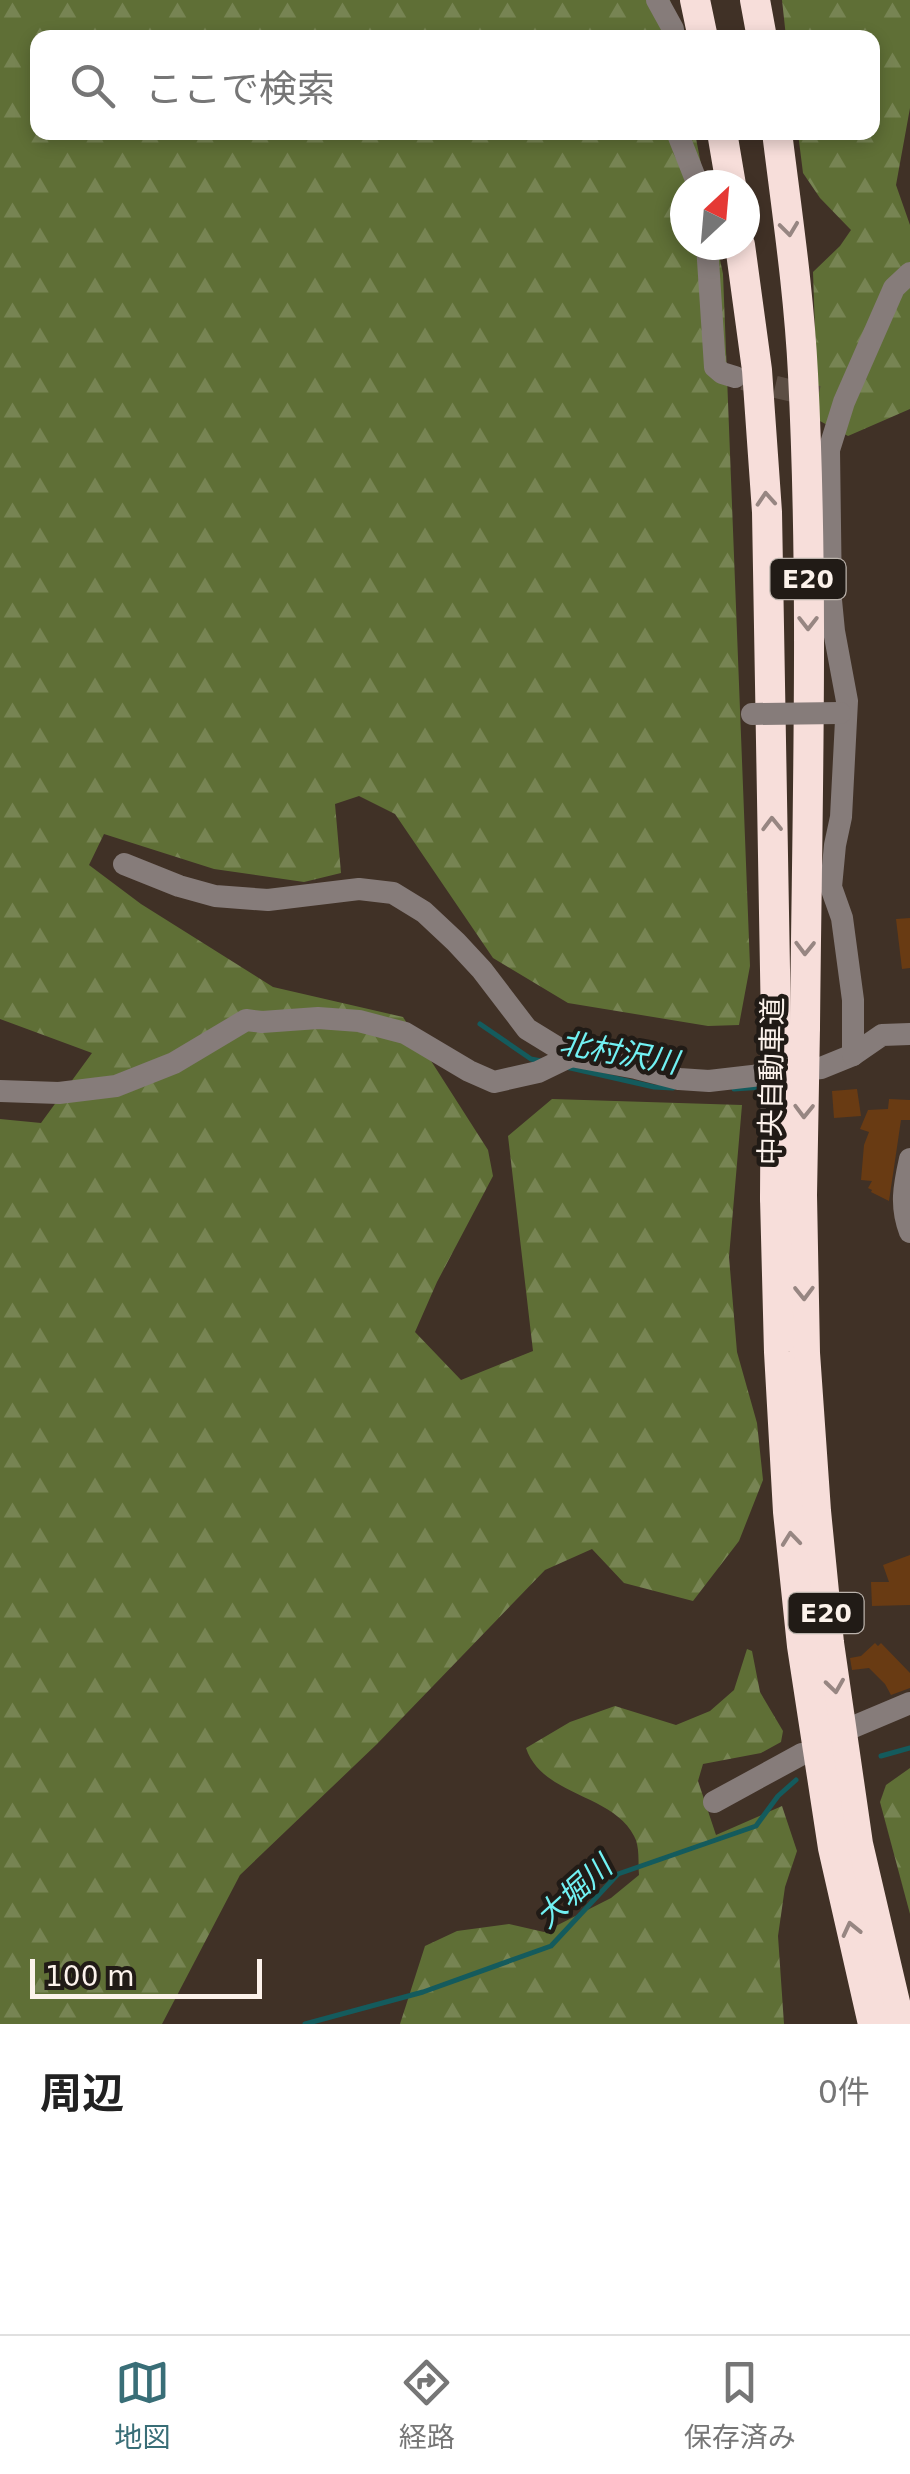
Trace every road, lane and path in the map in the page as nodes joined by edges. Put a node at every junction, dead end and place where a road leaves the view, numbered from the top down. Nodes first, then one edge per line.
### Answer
1 (657, 0) edge
2 (695, 0) edge
3 (756, 0) edge
4 (673, 30) edge
5 (702, 30) edge
6 (761, 30) edge
7 (680, 140) edge
8 (723, 140) edge
9 (778, 140) edge
10 (692, 170) edge
11 (728, 170) edge
12 (708, 260) edge
13 (742, 260) edge
14 (910, 273) edge
15 (735, 377) dead end
16 (818, 398) tunnel mouth
17 (844, 402) junction
18 (843, 713) junction
19 (752, 714) dead end
20 (124, 864) dead end
21 (790, 1027) junction
22 (910, 1034) edge
23 (853, 1055) junction
24 (572, 1056) junction
25 (0, 1091) edge
26 (910, 1159) edge
27 (789, 1197) junction
28 (910, 1232) edge
29 (910, 1703) edge
30 (854, 1727) dead end
31 (802, 1754) dead end
32 (714, 1802) dead end
33 (873, 2024) edge
34 (900, 2024) edge

1 - 4 street
2 - 5 highway
3 - 6 highway
7 - 10 street
8 - 11 highway
9 -> 21 highway, 中央自動車道 / E20
12 - 15 street
21 -> 13 highway, 中央自動車道 / E20
14 - 17 street
16 - 17 street
17 - 18 street
18 - 19 street, bridge
18 - 23 street
20 - 24 street
21 - 27 highway, 中央自動車道 / E20, bridge
22 - 23 street
23 - 24 street
24 - 25 street
26 - 28 street
33 -> 27 highway, 中央自動車道 / E20
27 -> 34 highway, 中央自動車道 / E20
29 - 30 street
31 - 32 street

